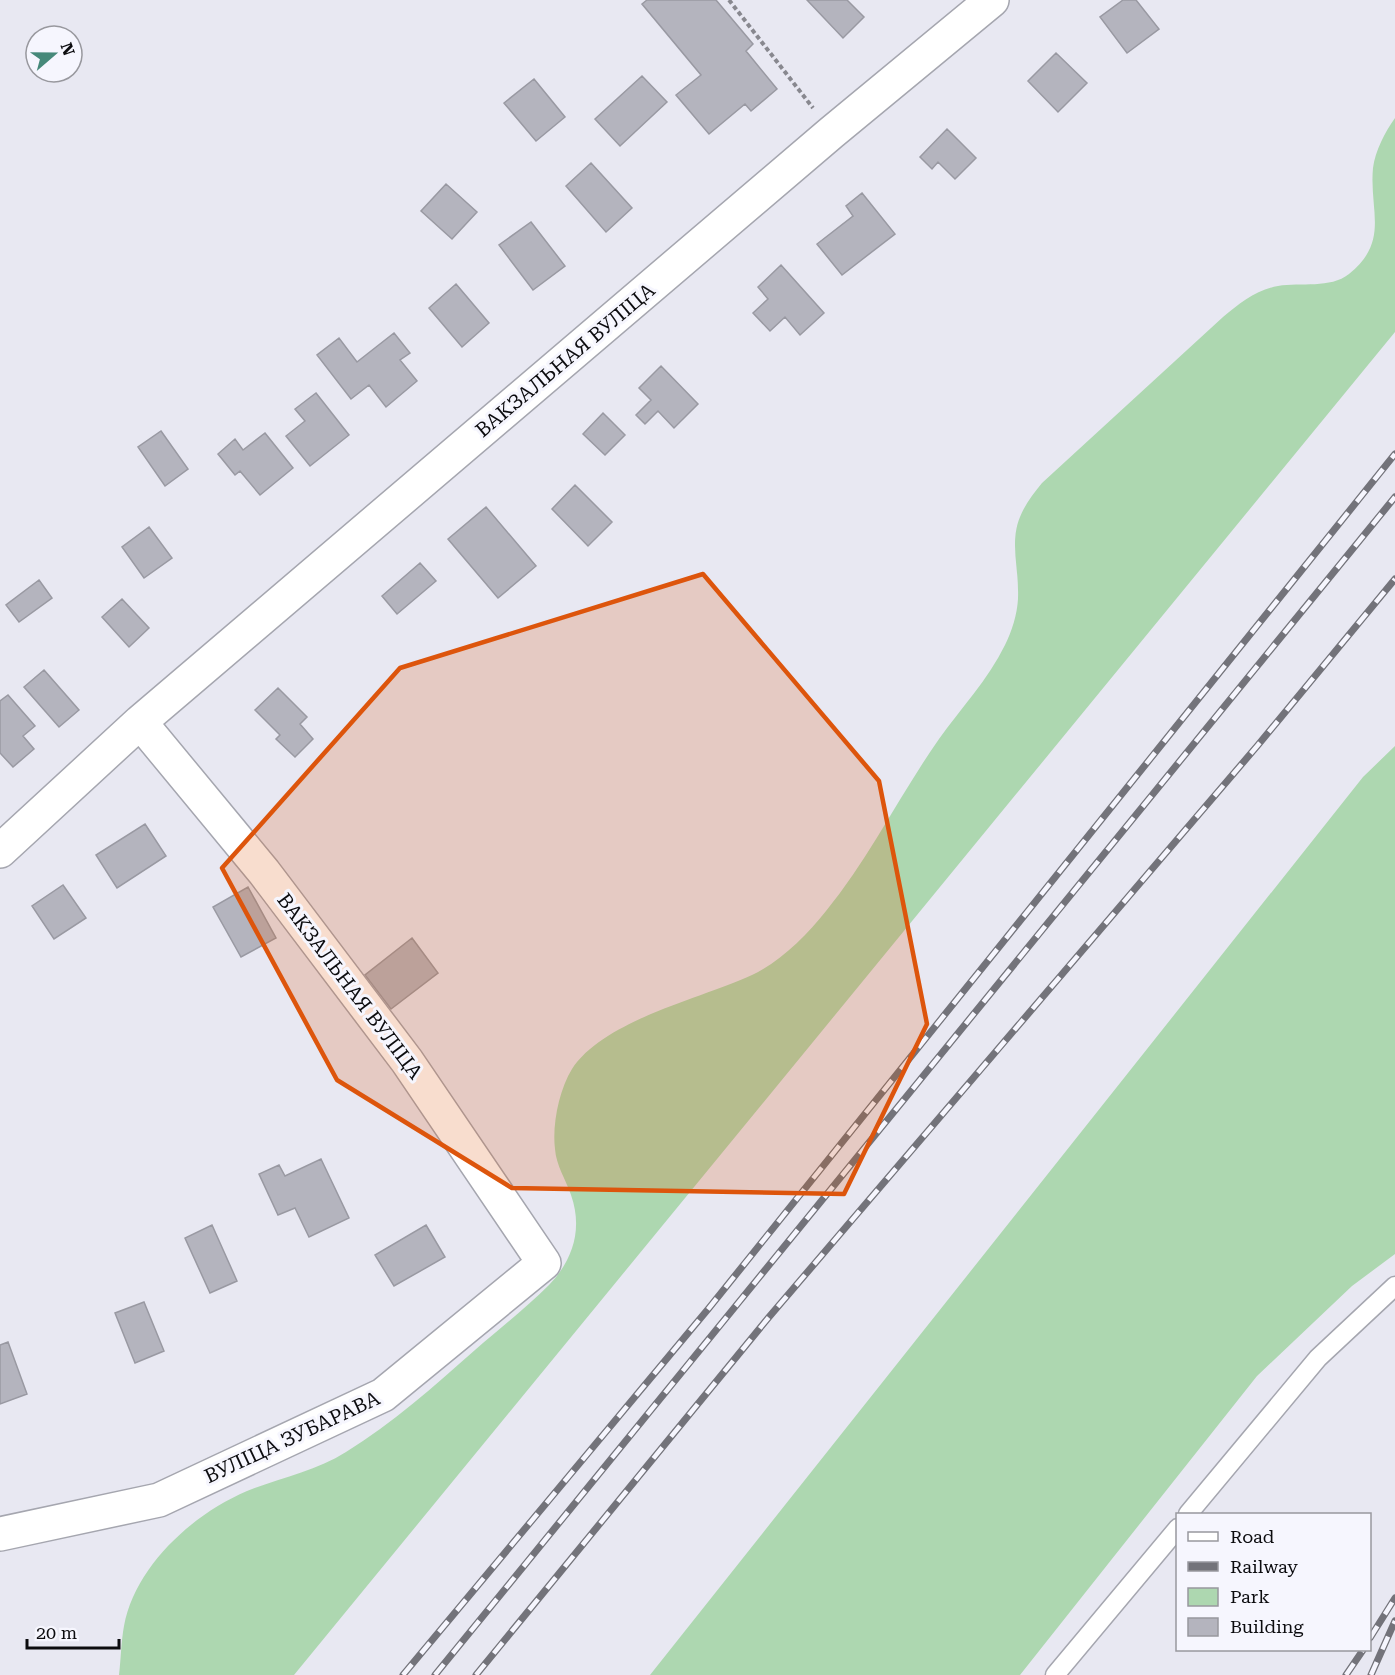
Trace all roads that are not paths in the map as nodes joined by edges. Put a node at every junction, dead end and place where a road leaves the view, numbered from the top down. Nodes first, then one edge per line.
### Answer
1 (992, 0) edge
2 (140, 722) junction
3 (0, 851) edge
4 (544, 1263) joint
5 (1395, 1286) edge
6 (1190, 1513) edge
7 (1176, 1530) edge
8 (0, 1534) edge
9 (1055, 1675) edge

1 - 2 street, ВАКЗАЛЬНАЯ ВУЛІЦА
2 - 3 street, ВАКЗАЛЬНАЯ ВУЛІЦА
2 - 4 street, ВАКЗАЛЬНАЯ ВУЛІЦА
4 - 8 street, ВУЛІЦА ЗУБАРАВА
5 - 6 lane
7 - 9 lane

